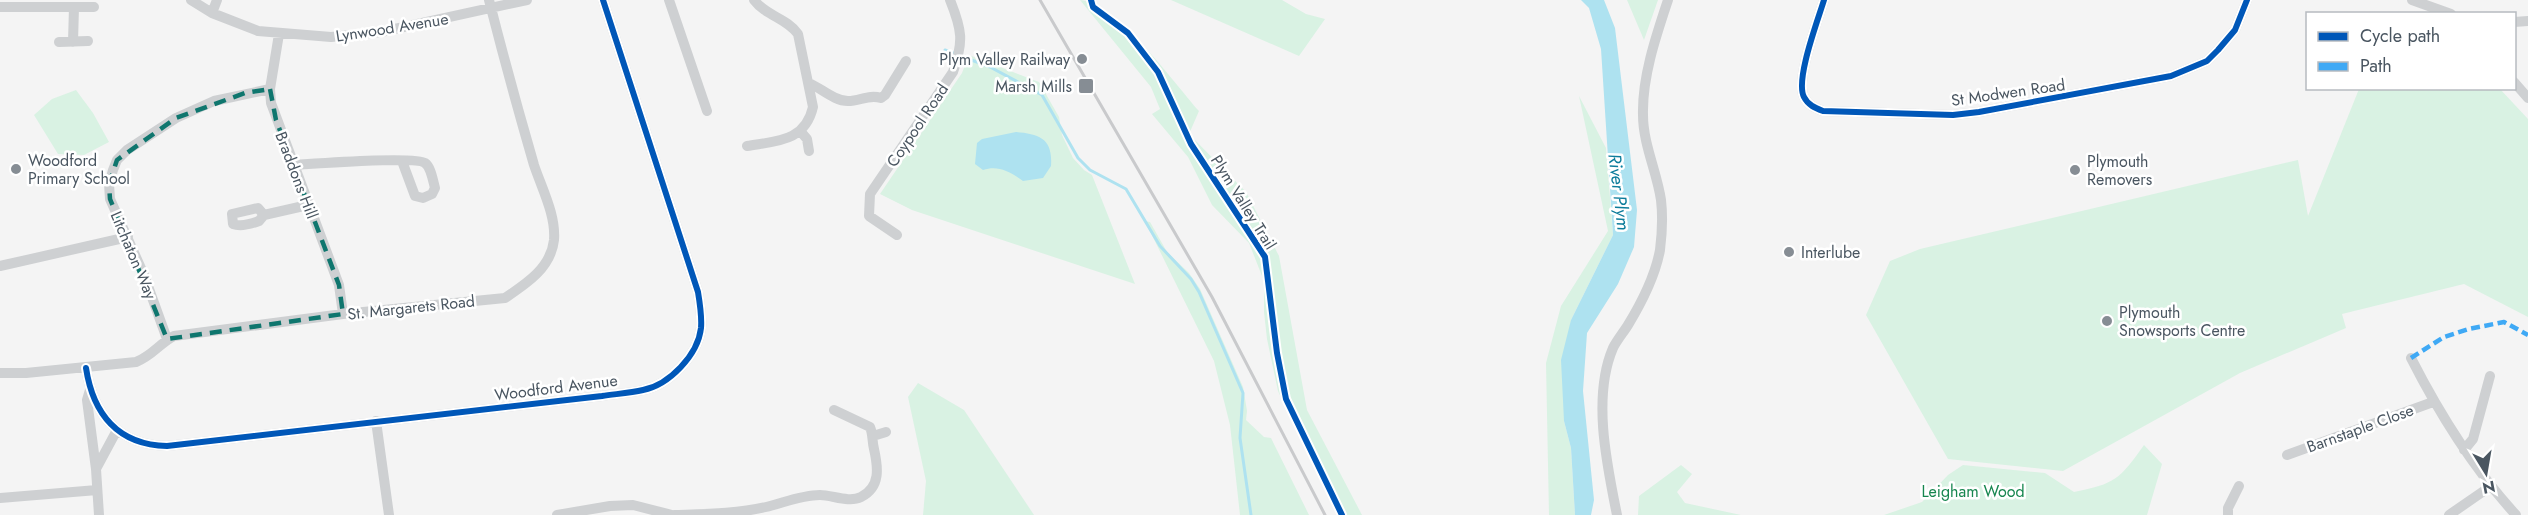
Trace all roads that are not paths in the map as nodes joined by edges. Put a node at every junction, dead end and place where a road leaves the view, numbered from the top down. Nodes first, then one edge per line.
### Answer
1 (191, 0) edge
2 (217, 0) edge
3 (527, 0) edge
4 (603, 0) edge
5 (669, 0) edge
6 (754, 0) edge
7 (950, 0) edge
8 (1668, 0) edge
9 (1824, 0) edge
10 (2247, 0) edge
11 (2412, 0) edge
12 (490, 4) edge
13 (0, 7) edge
14 (74, 7) junction
15 (94, 7) dead end
16 (2445, 12) edge
17 (212, 13) junction
18 (279, 34) junction
19 (88, 41) dead end
20 (59, 42) dead end
21 (74, 42) junction
22 (906, 61) dead end
23 (809, 83) junction
24 (2516, 84) edge
25 (270, 89) junction
26 (2528, 98) edge
27 (706, 111) dead end
28 (801, 132) junction
29 (747, 146) dead end
30 (809, 151) dead end
31 (402, 161) dead end
32 (293, 165) junction
33 (308, 205) junction
34 (264, 214) dead end
35 (897, 235) dead end
36 (128, 237) junction
37 (0, 266) edge
38 (343, 314) junction
39 (167, 339) junction
40 (2411, 358) dead end
41 (86, 368) junction
42 (0, 373) edge
43 (2490, 376) dead end
44 (90, 390) junction
45 (2433, 402) junction
46 (834, 410) dead end
47 (376, 421) junction
48 (117, 430) junction
49 (886, 432) dead end
50 (873, 436) junction
51 (2464, 450) junction
52 (2287, 455) dead end
53 (96, 469) junction
54 (2239, 486) dead end
55 (2491, 486) junction
56 (98, 490) junction
57 (0, 498) edge
58 (99, 515) edge
59 (389, 515) edge
60 (557, 515) edge
61 (673, 515) edge
62 (1617, 515) edge
63 (2228, 515) edge
64 (2449, 515) edge
65 (2516, 515) edge

1 - 17 street, Lynwood Avenue
2 - 17 street
3 - 12 street, Lynwood Avenue
4 - 47 street, Woodford Avenue
5 - 27 street
6 - 23 street
7 - 35 street, Coypool Road
8 - 62 street
9 - 10 street, St Modwen Road
11 - 16 street
12 - 18 street, Lynwood Avenue
12 - 38 street, St. Margarets Road
13 - 14 street
14 - 15 street
14 - 21 street
17 - 18 street, Lynwood Avenue
18 - 25 street, Braddons Hill
19 - 21 street
20 - 21 street
22 - 23 street
23 - 28 street
24 - 26 street
25 - 32 street, Braddons Hill
25 - 36 street, Litchaton Way
28 - 29 street
28 - 30 street
31 - 32 street
32 - 33 street, Braddons Hill
33 - 34 street
33 - 38 street, Braddons Hill
36 - 37 street
36 - 39 street, Litchaton Way
38 - 39 street, St. Margarets Road
39 - 41 street
40 - 45 street, Barnstaple Close
41 - 42 street
41 - 44 street, Woodford Avenue
43 - 51 street
44 - 48 street, Woodford Avenue
44 - 53 street
45 - 51 street, Barnstaple Close
45 - 52 street, Barnstaple Close
46 - 50 street
47 - 48 street, Woodford Avenue
47 - 59 street
48 - 53 street
49 - 50 street
50 - 61 street
51 - 55 street, Barnstaple Close
53 - 56 street
54 - 63 street
55 - 64 street
55 - 65 street, Barnstaple Close
56 - 57 street
56 - 58 street
60 - 61 street

